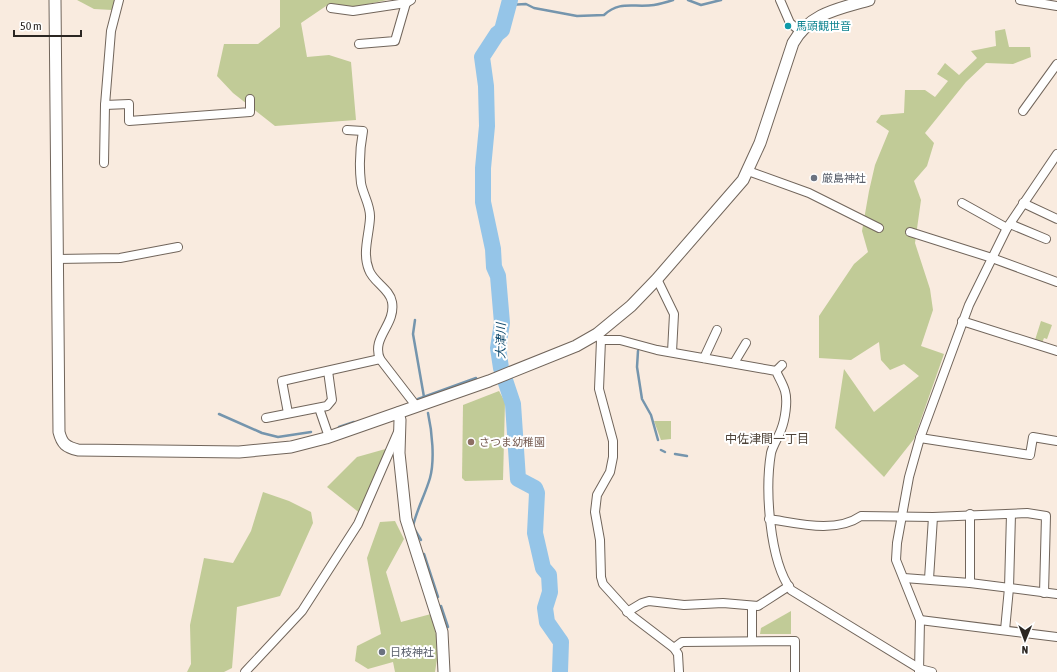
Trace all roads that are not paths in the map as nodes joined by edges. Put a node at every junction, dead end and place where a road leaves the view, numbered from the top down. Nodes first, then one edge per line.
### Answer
1 (55, 0) edge
2 (119, 0) edge
3 (869, 0) edge
4 (1020, 0) edge
5 (408, 1) edge
6 (780, 1) edge
7 (856, 2) edge
8 (1057, 6) edge
9 (331, 8) dead end
10 (800, 31) junction
11 (359, 44) dead end
12 (1057, 64) edge
13 (250, 99) dead end
14 (106, 105) junction
15 (1023, 111) dead end
16 (347, 130) dead end
17 (1057, 154) edge
18 (104, 163) dead end
19 (748, 170) junction
20 (962, 202) dead end
21 (1023, 203) junction
22 (1057, 219) edge
23 (1009, 226) junction
24 (879, 228) dead end
25 (910, 232) dead end
26 (1046, 239) dead end
27 (178, 247) dead end
28 (992, 258) junction
29 (57, 259) junction
30 (657, 280) junction
31 (1057, 282) edge
32 (962, 321) junction
33 (717, 330) dead end
34 (599, 337) junction
35 (746, 343) dead end
36 (1057, 351) edge
37 (672, 352) junction
38 (704, 358) junction
39 (380, 359) junction
40 (734, 363) junction
41 (782, 365) dead end
42 (328, 371) junction
43 (776, 371) junction
44 (417, 407) junction
45 (319, 408) junction
46 (288, 413) junction
47 (398, 413) junction
48 (266, 418) dead end
49 (399, 429) junction
50 (329, 437) junction
51 (920, 438) junction
52 (1057, 440) edge
53 (970, 514) junction
54 (1011, 514) junction
55 (903, 517) junction
56 (932, 517) junction
57 (769, 519) junction
58 (904, 578) junction
59 (929, 579) junction
60 (970, 583) junction
61 (788, 586) junction
62 (1009, 588) junction
63 (1044, 593) junction
64 (1057, 594) edge
65 (752, 607) junction
66 (627, 612) junction
67 (920, 620) junction
68 (1005, 630) junction
69 (1057, 637) edge
70 (752, 641) junction
71 (674, 648) junction
72 (919, 671) edge
73 (245, 672) edge
74 (444, 672) edge
75 (679, 672) edge
76 (795, 672) edge
77 (932, 672) edge

1 - 29 street
2 - 14 street
3 - 7 street
4 - 8 street
5 - 9 street
5 - 11 street
6 - 10 street
7 - 10 street
10 - 19 street
12 - 15 street
13 - 14 street
14 - 18 street
16 - 39 street
17 - 21 street
19 - 24 street
19 - 30 street
20 - 23 street
21 - 22 street
21 - 23 street
23 - 26 street
23 - 28 street
25 - 28 street
27 - 29 street
28 - 31 street
28 - 32 street
29 - 50 street
30 - 34 street
30 - 37 street
32 - 36 street
32 - 51 street
33 - 38 street
34 - 37 street
34 - 44 street
34 - 66 street
35 - 40 street
37 - 38 street
38 - 40 street
39 - 42 street
39 - 44 street
40 - 43 street
41 - 43 street
42 - 45 street
42 - 46 street
43 - 57 street
44 - 47 street
45 - 46 street
45 - 50 street
46 - 48 street
47 - 49 street
47 - 50 street
49 - 73 street
49 - 74 street
51 - 52 street
51 - 55 street
53 - 54 street
53 - 56 street
53 - 60 street
54 - 62 street
54 - 63 street
55 - 56 street
55 - 57 street
55 - 58 street
56 - 59 street
57 - 61 street
58 - 59 street
58 - 67 street
59 - 60 street
60 - 62 street
61 - 65 street
61 - 72 street
62 - 63 street
62 - 68 street
63 - 64 street
65 - 66 street
65 - 70 street
66 - 71 street
67 - 68 street
67 - 72 street
68 - 69 street
70 - 71 street
70 - 76 street
71 - 75 street
72 - 77 street

